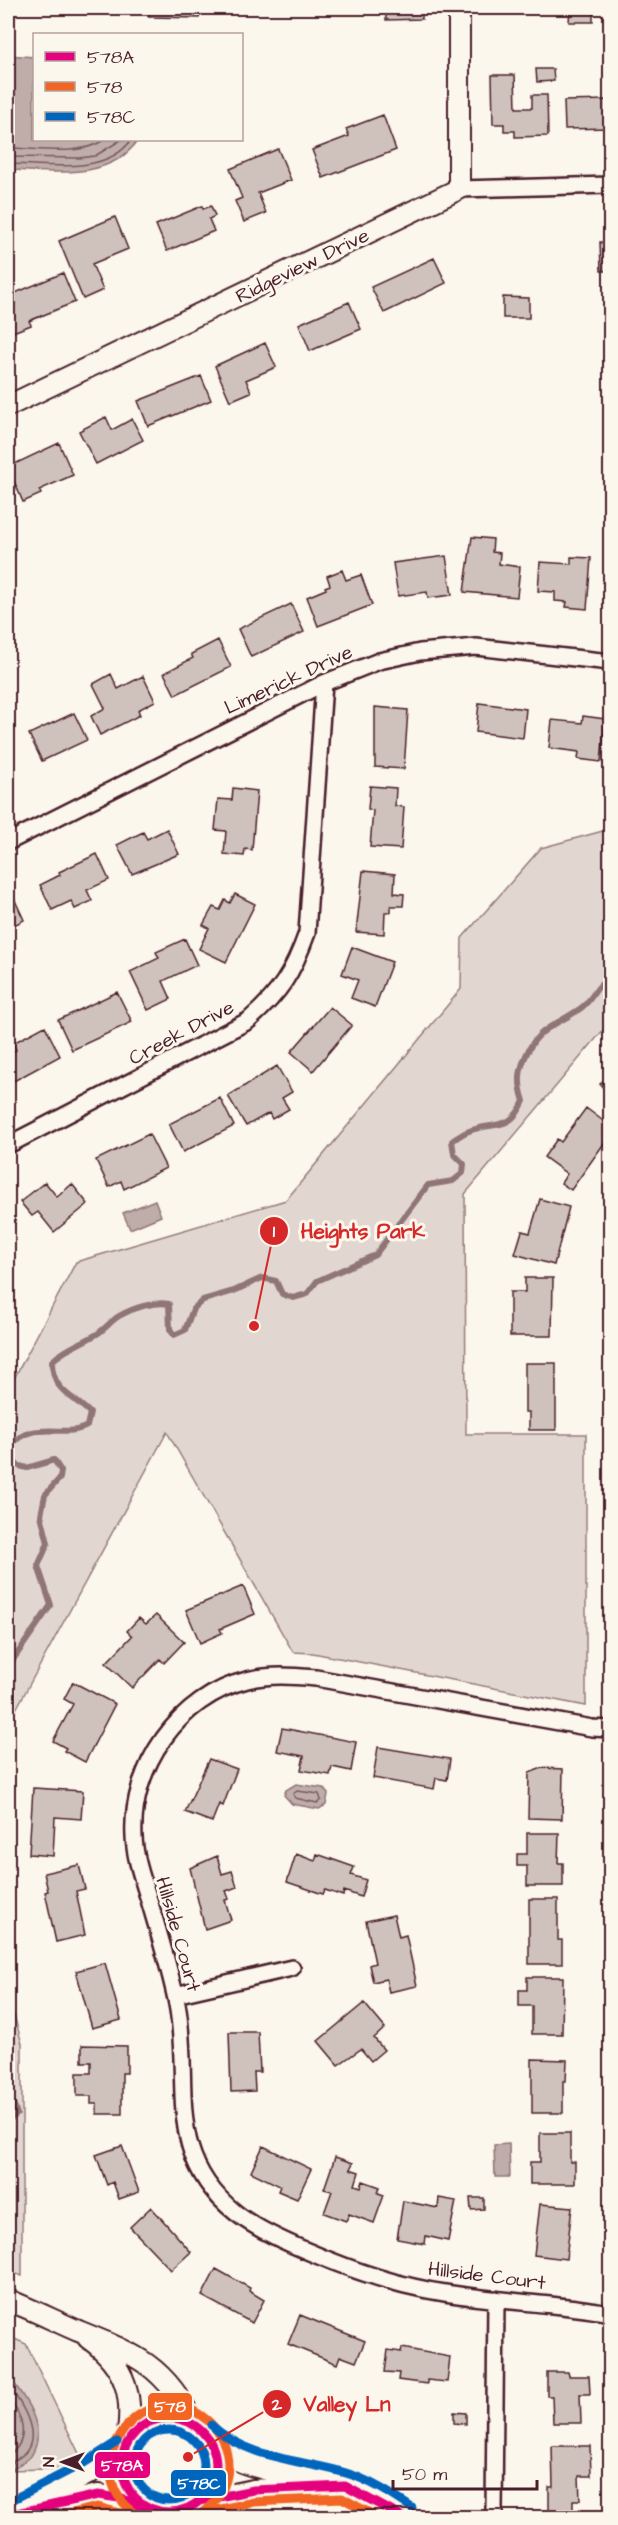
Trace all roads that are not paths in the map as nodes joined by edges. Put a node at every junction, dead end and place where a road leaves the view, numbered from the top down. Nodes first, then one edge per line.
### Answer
1 (459, 8) edge
2 (610, 184) edge
3 (459, 189) junction
4 (8, 406) edge
5 (610, 662) edge
6 (324, 683) junction
7 (8, 842) edge
8 (8, 1145) edge
9 (610, 1729) edge
10 (292, 1968) dead end
11 (175, 1995) junction
12 (496, 2298) junction
13 (8, 2300) edge
14 (610, 2311) edge
15 (76, 2330) junction
16 (199, 2429) junction
17 (124, 2449) junction
18 (345, 2486) junction
19 (200, 2501) junction
20 (148, 2508) junction
21 (11, 2514) edge
22 (405, 2517) edge
23 (492, 2517) edge

1 - 3 street
2 - 3 street, Ridgeview Drive
3 - 4 street, Ridgeview Drive
5 - 6 street, Limerick Drive
6 - 7 street, Limerick Drive
6 - 8 street, Creek Drive
9 - 11 street, Hillside Court
10 - 11 street
11 - 12 street, Hillside Court
12 - 14 street, Hillside Court
12 - 23 street
13 - 15 street
15 - 16 street
15 - 17 street
16 - 17 street
16 - 18 street
16 - 19 street
17 - 20 street
17 - 21 street
18 - 19 street
18 - 22 street
19 - 20 street
20 - 21 street

